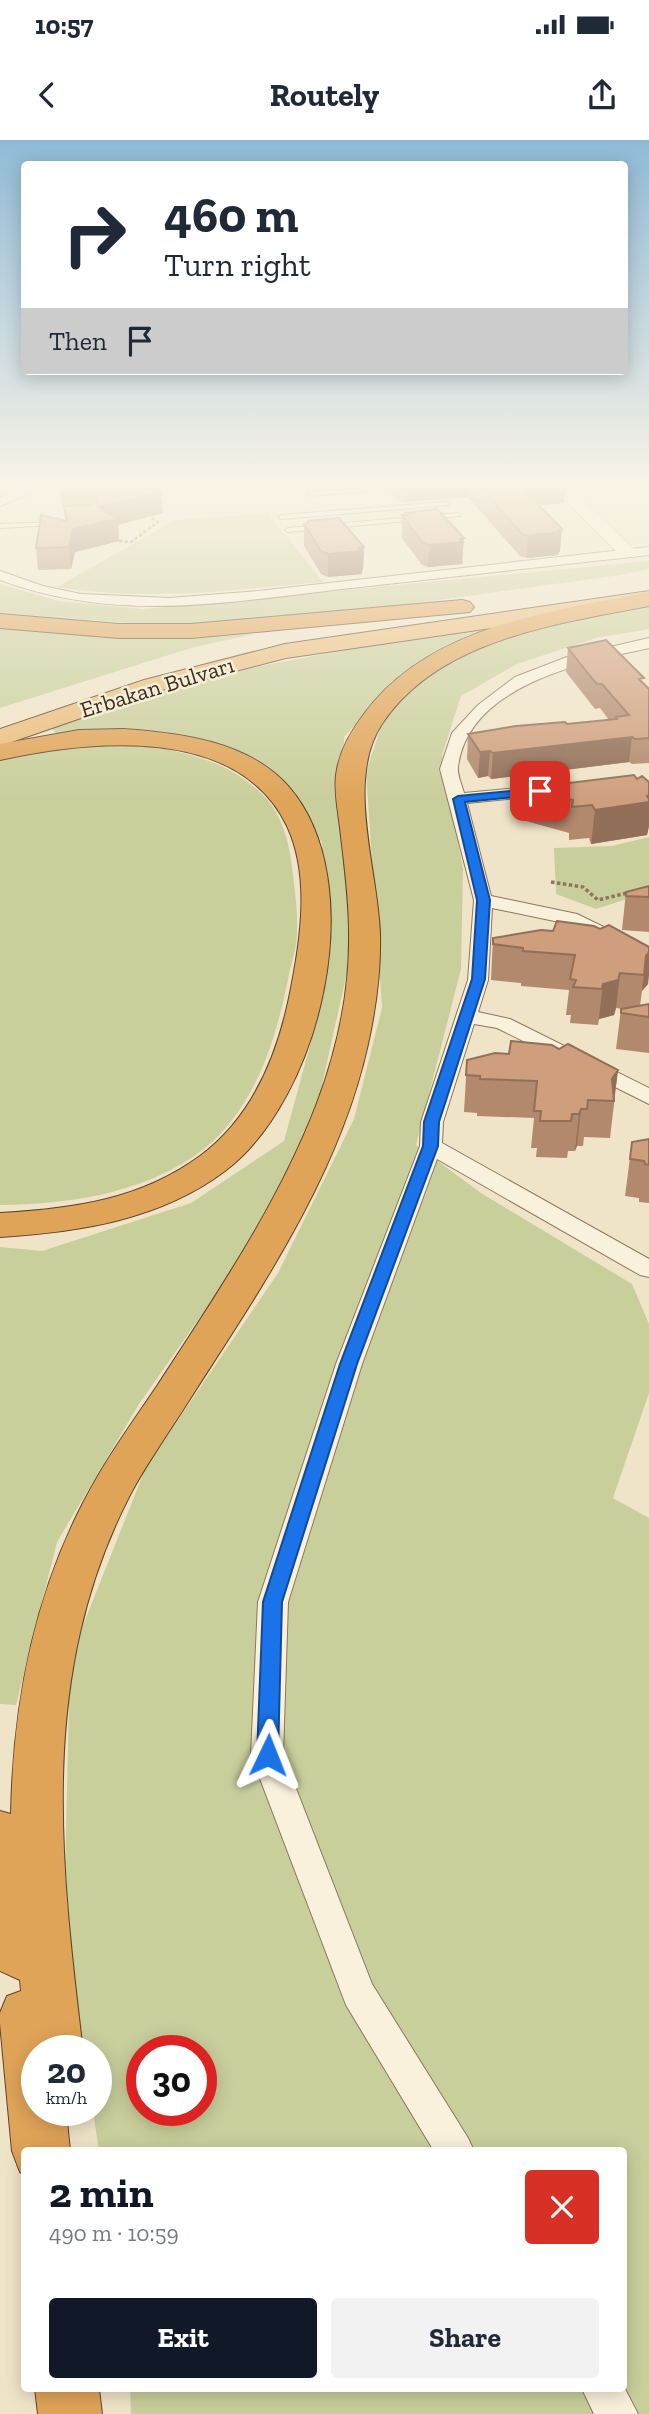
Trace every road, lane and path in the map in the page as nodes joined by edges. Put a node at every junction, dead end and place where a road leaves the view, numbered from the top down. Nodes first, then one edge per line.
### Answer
1 (42, 589) edge
2 (305, 589) edge
3 (570, 589) edge
4 (607, 589) edge
5 (649, 599) edge
6 (462, 607) junction
7 (0, 621) edge
8 (649, 643) edge
9 (0, 717) edge
10 (0, 738) edge
11 (0, 752) edge
12 (581, 787) edge
13 (458, 799) junction
14 (551, 882) dead end
15 (636, 891) edge
16 (484, 900) junction
17 (649, 957) edge
18 (468, 1017) junction
19 (649, 1097) edge
20 (431, 1146) junction
21 (0, 1225) edge
22 (649, 1269) edge
23 (0, 1833) edge
24 (29, 2035) edge
25 (53, 2035) edge
26 (39, 2126) edge
27 (62, 2126) edge
28 (41, 2147) edge
29 (64, 2147) edge
30 (453, 2147) edge
31 (67, 2392) edge
32 (79, 2392) edge
33 (604, 2392) edge
34 (70, 2414) edge
35 (80, 2414) edge
36 (617, 2414) edge

1 - 2 street
3 - 6 highway
4 - 6 highway, Erbakan Bulvarı
5 - 10 highway, Erbakan Bulvarı
5 - 25 highway
6 - 7 highway
6 - 9 highway, Erbakan Bulvarı
8 - 13 street
11 - 21 highway
12 - 13 street
13 - 16 street
14 - 15 path
16 - 17 street
16 - 18 street
18 - 19 street
18 - 20 street
20 - 22 street
20 - 30 street
23 - 24 highway
26 - 28 highway
27 - 29 highway
31 - 34 highway
32 - 35 highway
33 - 36 street

